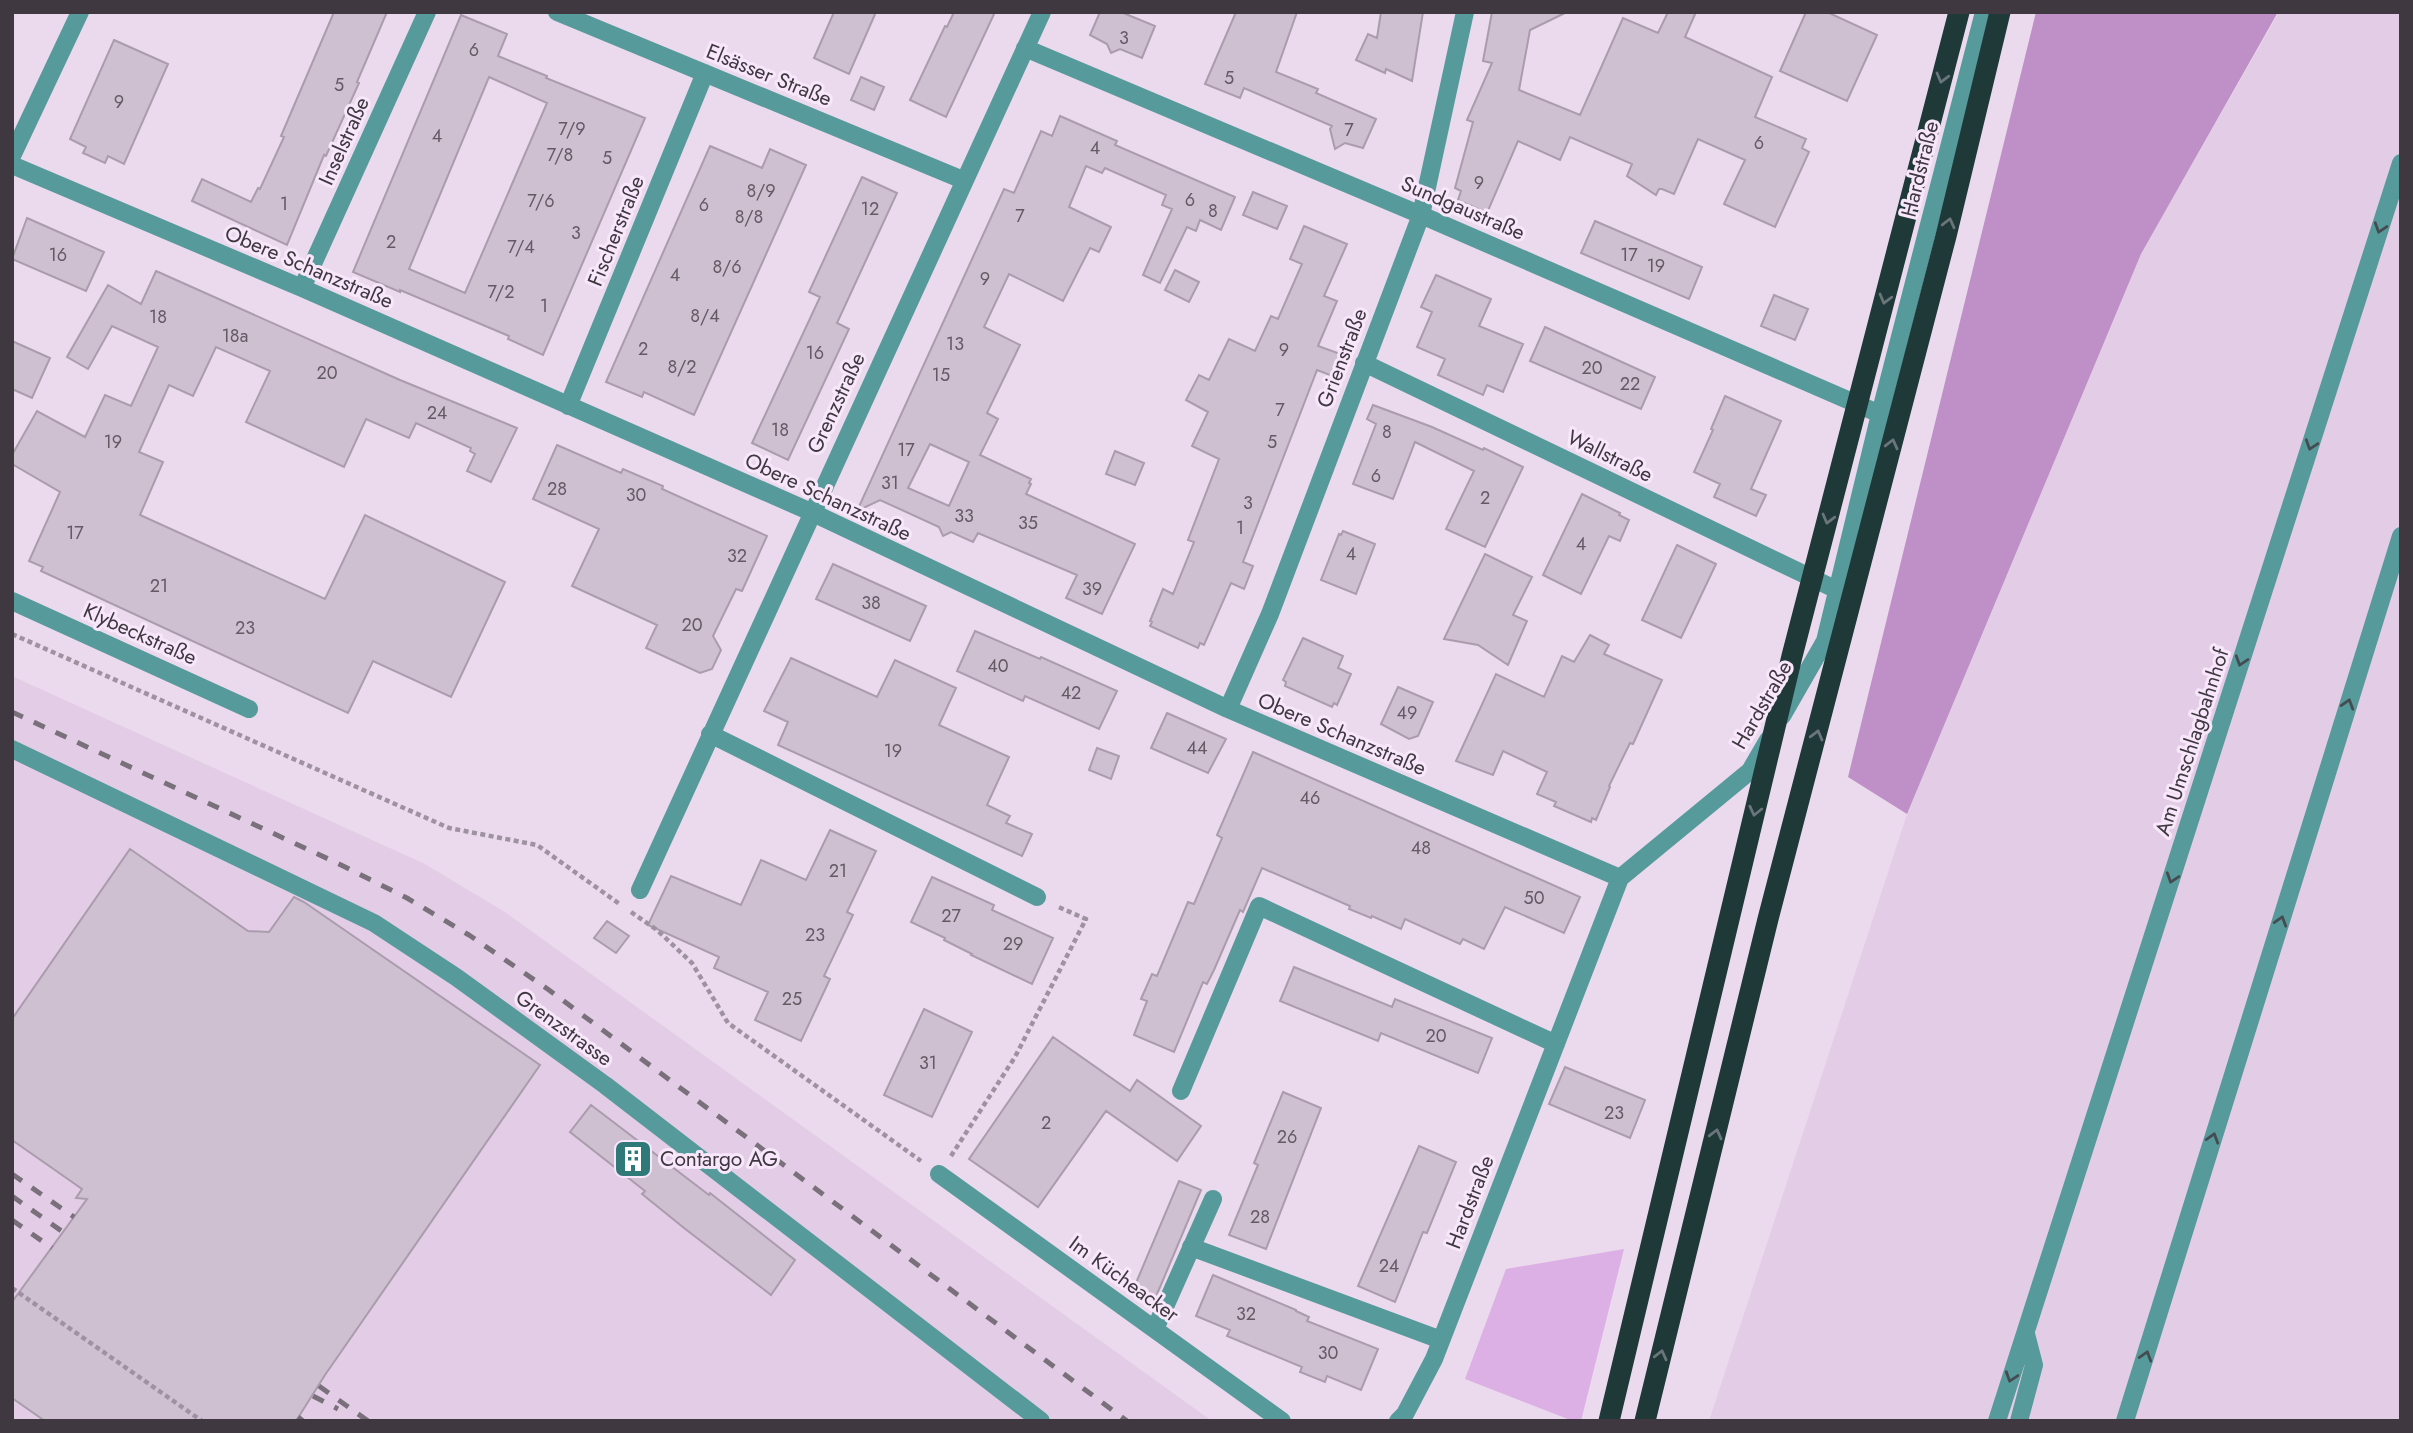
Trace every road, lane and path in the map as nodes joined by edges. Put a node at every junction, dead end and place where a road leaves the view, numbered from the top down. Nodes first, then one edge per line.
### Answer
1 (80, 12) edge
2 (427, 12) edge
3 (557, 12) edge
4 (1042, 12) edge
5 (1465, 12) edge
6 (1959, 12) edge
7 (1984, 12) edge
8 (2000, 12) edge
9 (1025, 48) junction
10 (705, 73) junction
11 (12, 156) edge
12 (2401, 163) edge
13 (12, 165) edge
14 (963, 180) junction
15 (1421, 215) junction
16 (302, 288) junction
17 (1364, 363) junction
18 (568, 406) junction
19 (1880, 414) junction
20 (811, 512) junction
21 (2401, 536) edge
22 (1837, 590) junction
23 (12, 601) edge
24 (12, 634) edge
25 (249, 709) dead end
26 (1228, 709) junction
27 (710, 734) junction
28 (12, 749) edge
29 (1620, 878) junction
30 (640, 890) dead end
31 (1037, 897) joint
32 (1556, 1044) junction
33 (1181, 1091) dead end
34 (939, 1174) junction
35 (1213, 1199) dead end
36 (1191, 1247) junction
37 (12, 1289) edge
38 (1155, 1329) junction
39 (2026, 1334) junction
40 (1441, 1340) junction
41 (202, 1421) edge
42 (1041, 1421) edge
43 (1282, 1421) edge
44 (1398, 1421) edge
45 (1609, 1421) edge
46 (1645, 1421) edge
47 (1997, 1421) edge
48 (2019, 1421) edge
49 (2125, 1421) edge

1 - 11 street
2 - 16 street, Inselstraße
3 - 10 street, Elsässer Straße
4 - 9 street, Grenzstraße
5 - 15 street, Grienstraße
6 -> 45 highway, bridge
7 - 19 street, Hardstraße
46 -> 8 highway
9 - 14 street, Grenzstraße
9 - 15 street, Sundgaustraße
10 - 14 street, Elsässer Straße
10 - 18 street, Fischerstraße
12 -> 39 street, Am Umschlagbahnhof
13 - 16 street, Obere Schanzstraße
14 - 20 street, Grenzstraße
15 - 17 street, Grienstraße
15 - 19 street, Sundgaustraße
16 - 18 street, Obere Schanzstraße
17 - 22 street, Wallstraße
17 - 26 street, Grienstraße
18 - 20 street, Obere Schanzstraße
19 - 22 street, Hardstraße
20 - 26 street, Obere Schanzstraße
20 - 27 street, Grenzstraße
49 -> 21 street
22 - 29 street, Hardstraße
23 - 25 street, Klybeckstraße
24 - 34 path
26 - 29 street, Obere Schanzstraße
27 - 30 street, Grenzstraße
27 - 31 street
28 - 42 street, Grenzstrasse
29 - 32 street, Hardstraße
31 - 34 path
32 - 33 street
32 - 40 street, Hardstraße
34 - 38 street, Im Kücheacker
35 - 36 street
36 - 38 street
36 - 40 street
37 - 41 path
38 - 43 street, Im Kücheacker
39 -> 47 street, Am Umschlagbahnhof
39 - 48 street
40 - 44 street, Hardstraße

